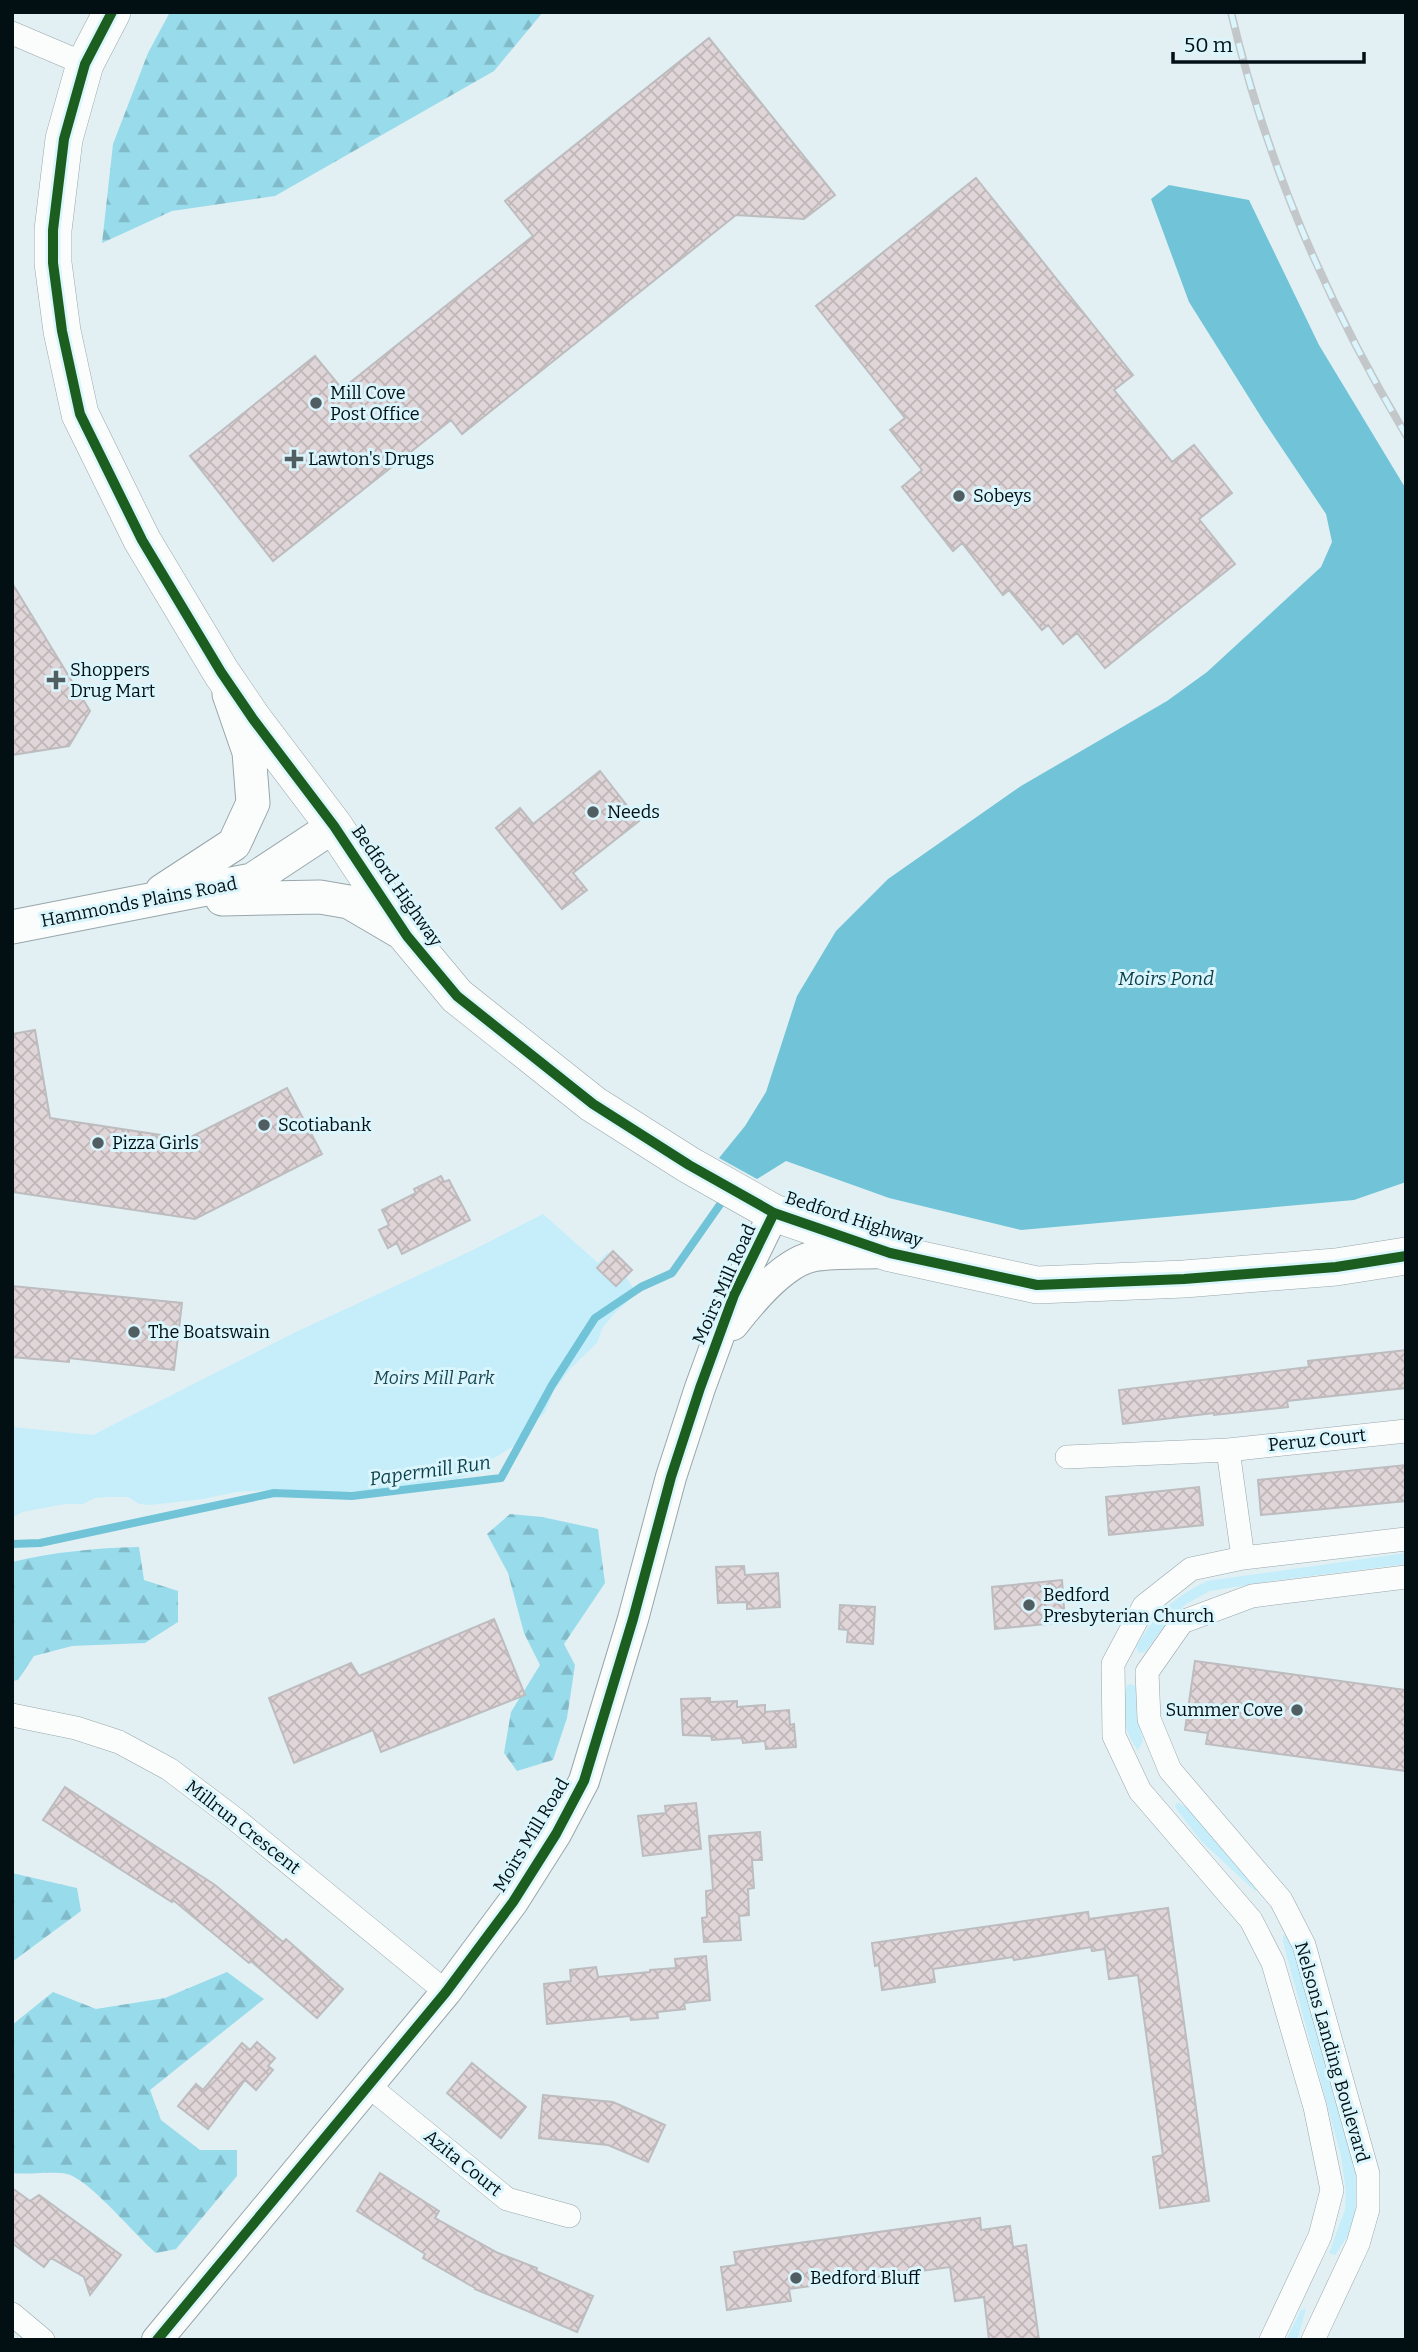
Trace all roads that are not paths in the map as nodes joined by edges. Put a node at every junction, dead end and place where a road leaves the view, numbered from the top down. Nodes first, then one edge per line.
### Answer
1 (112, 12) edge
2 (12, 33) edge
3 (85, 64) junction
4 (221, 672) junction
5 (334, 826) junction
6 (146, 901) junction
7 (12, 927) edge
8 (407, 936) junction
9 (762, 1205) junction
10 (890, 1253) junction
11 (1406, 1255) edge
12 (712, 1354) junction
13 (1406, 1431) edge
14 (1228, 1450) junction
15 (1067, 1457) dead end
16 (1406, 1539) edge
17 (1243, 1558) junction
18 (1406, 1577) edge
19 (12, 1715) edge
20 (446, 1992) junction
21 (370, 2087) junction
22 (569, 2216) dead end
23 (12, 2314) edge
24 (43, 2340) edge
25 (157, 2340) edge
26 (1271, 2340) edge
27 (1313, 2340) edge

1 - 3 main road, Bedford Highway
2 - 3 street
3 - 4 main road, Bedford Highway
4 - 5 main road, Bedford Highway
4 - 6 main road
5 - 6 main road, Hammonds Plains Road
5 - 8 main road, Bedford Highway
6 - 7 main road, Hammonds Plains Road
6 - 8 main road
8 - 9 main road, Bedford Highway
9 - 10 main road, Bedford Highway
9 - 12 street, Moirs Mill Road
10 - 11 main road, Bedford Highway
10 - 12 street
12 - 20 street, Moirs Mill Road
13 - 14 street, Peruz Court
14 - 15 street, Peruz Court
14 - 17 street
16 - 17 street, Nelsons Landing Boulevard
17 - 26 street, Nelsons Landing Boulevard
18 - 27 street, Nelsons Landing Boulevard
19 - 20 street, Millrun Crescent
20 - 21 street, Moirs Mill Road
21 - 22 street, Azita Court
21 - 25 street, Moirs Mill Road
23 - 24 street

